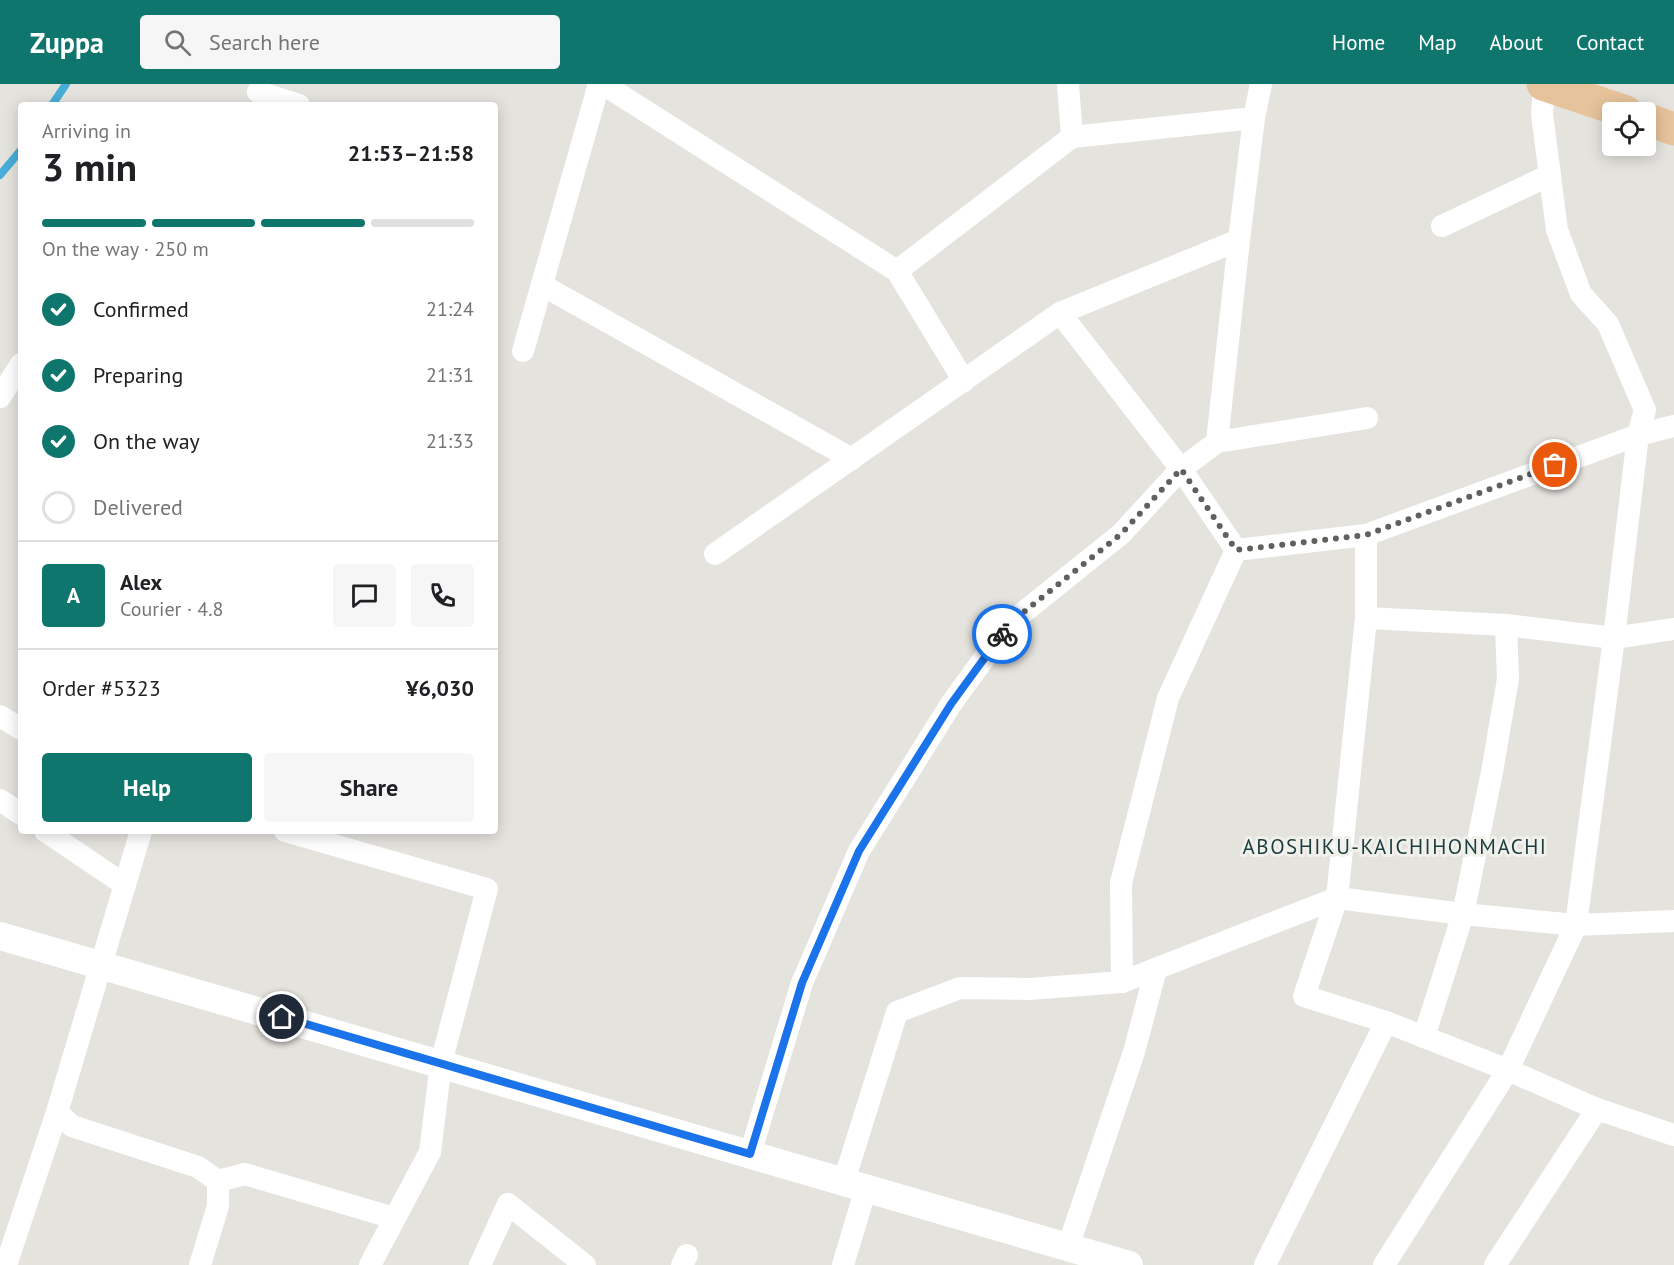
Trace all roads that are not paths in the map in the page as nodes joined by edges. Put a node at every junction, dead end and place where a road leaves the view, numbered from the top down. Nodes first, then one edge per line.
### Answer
1 (601, 84) edge
2 (1068, 84) edge
3 (1261, 84) edge
4 (1544, 84) edge
5 (637, 93) edge
6 (258, 94) edge
7 (288, 102) edge
8 (1602, 104) edge
9 (1254, 118) junction
10 (1656, 123) edge
11 (1674, 129) edge
12 (1072, 137) junction
13 (1550, 175) junction
14 (1442, 226) dead end
15 (1239, 240) junction
16 (897, 271) junction
17 (542, 285) junction
18 (1060, 314) junction
19 (523, 351) dead end
20 (18, 369) edge
21 (964, 381) junction
22 (0, 396) edge
23 (1367, 418) dead end
24 (1674, 426) edge
25 (1638, 435) junction
26 (1217, 442) junction
27 (852, 459) junction
28 (1181, 469) junction
29 (1366, 535) junction
30 (1236, 550) junction
31 (716, 554) dead end
32 (1366, 618) junction
33 (1506, 625) junction
34 (1674, 629) edge
35 (1614, 638) junction
36 (0, 716) edge
37 (18, 727) edge
38 (0, 800) edge
39 (18, 812) edge
40 (49, 834) edge
41 (140, 834) edge
42 (295, 834) edge
43 (125, 885) junction
44 (1337, 898) junction
45 (1463, 914) junction
46 (1674, 921) edge
47 (1576, 925) junction
48 (0, 936) edge
49 (102, 965) junction
50 (1156, 969) junction
51 (1122, 982) junction
52 (1386, 1022) junction
53 (1424, 1037) junction
54 (441, 1063) junction
55 (1508, 1070) junction
56 (1597, 1109) junction
57 (57, 1112) junction
58 (1674, 1135) edge
59 (750, 1154) junction
60 (218, 1181) junction
61 (855, 1184) junction
62 (394, 1218) junction
63 (1068, 1247) junction
64 (4, 1261) edge
65 (200, 1265) edge
66 (370, 1265) edge
67 (480, 1265) edge
68 (585, 1265) edge
69 (843, 1265) edge
70 (1129, 1265) edge
71 (1266, 1265) edge
72 (1384, 1265) edge
73 (1495, 1265) edge

1 - 5 street
1 - 17 street
2 - 12 street
3 - 9 street
4 - 8 main road
4 - 13 street
5 - 16 street
6 - 7 street
9 - 12 street
9 - 15 street
10 - 11 main road
12 - 16 street
13 - 14 street
13 - 25 street
15 - 18 street
15 - 26 street
16 - 21 street
17 - 19 street
17 - 27 street
18 - 21 street
18 - 28 street
20 - 22 street
21 - 27 street
23 - 26 street
24 - 25 street
25 - 29 street
25 - 35 street
26 - 28 street
27 - 31 street
28 - 30 street
28 - 59 street
29 - 30 street
29 - 32 street
30 - 51 street
32 - 33 street
32 - 44 street
33 - 35 street
33 - 45 street
34 - 35 street
35 - 47 street
36 - 37 street
38 - 39 street
40 - 43 street
41 - 43 street
42 - 54 street
43 - 49 street
44 - 45 street
44 - 50 street
44 - 52 street
45 - 47 street
45 - 53 street
46 - 47 street
47 - 55 street
48 - 49 street
49 - 54 street
49 - 57 street
50 - 51 street
50 - 63 street
51 - 61 street
52 - 53 street
52 - 71 street
53 - 55 street
54 - 59 street
54 - 62 street
55 - 56 street
55 - 72 street
56 - 58 street
56 - 73 street
57 - 60 street
57 - 64 street
59 - 61 street
60 - 62 street
60 - 65 street
61 - 63 street
61 - 69 street
62 - 66 street
63 - 70 street
67 - 68 street

